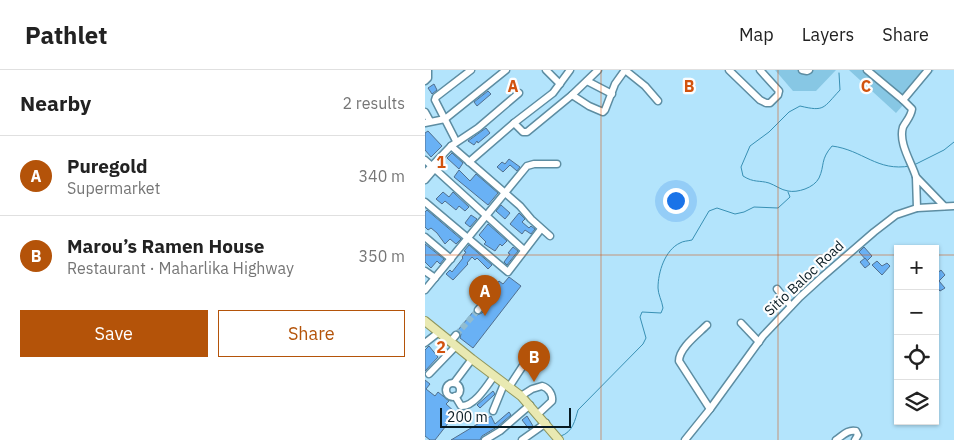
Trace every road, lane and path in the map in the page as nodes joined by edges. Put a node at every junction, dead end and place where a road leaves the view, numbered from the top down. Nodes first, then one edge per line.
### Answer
1 (428, 70) edge
2 (471, 70) edge
3 (506, 70) edge
4 (546, 70) edge
5 (570, 70) edge
6 (598, 70) edge
7 (625, 70) edge
8 (729, 70) edge
9 (760, 70) edge
10 (802, 70) edge
11 (809, 70) edge
12 (928, 70) edge
13 (870, 71) edge
14 (587, 81) junction
15 (425, 82) edge
16 (560, 84) junction
17 (519, 93) dead end
18 (612, 94) junction
19 (572, 95) junction
20 (903, 100) junction
21 (658, 101) dead end
22 (425, 112) edge
23 (445, 119) junction
24 (427, 122) edge
25 (514, 123) junction
26 (454, 145) junction
27 (425, 160) edge
28 (469, 162) junction
29 (557, 164) dead end
30 (433, 167) junction
31 (425, 173) edge
32 (916, 175) junction
33 (425, 180) edge
34 (505, 193) junction
35 (425, 202) edge
36 (944, 206) junction
37 (954, 206) edge
38 (917, 208) junction
39 (486, 217) junction
40 (541, 229) junction
41 (550, 236) dead end
42 (425, 237) edge
43 (468, 238) junction
44 (524, 250) junction
45 (451, 259) junction
46 (425, 270) edge
47 (435, 278) junction
48 (777, 289) dead end
49 (425, 290) edge
50 (495, 291) dead end
51 (791, 306) junction
52 (478, 310) tunnel mouth
53 (425, 320) edge
54 (741, 323) dead end
55 (707, 325) dead end
56 (439, 332) junction
57 (456, 335) tunnel mouth
58 (759, 342) junction
59 (425, 343) edge
60 (453, 344) junction
61 (472, 359) junction
62 (525, 361) dead end
63 (429, 374) dead end
64 (494, 376) junction
65 (506, 385) junction
66 (521, 396) junction
67 (530, 405) junction
68 (710, 409) junction
69 (493, 411) dead end
70 (538, 414) junction
71 (546, 423) junction
72 (857, 439) edge
73 (485, 440) edge
74 (522, 440) edge
75 (559, 440) edge
76 (685, 440) edge
77 (836, 440) edge

1 - 15 street
2 - 23 street
3 - 23 street
4 - 16 street
5 - 16 street
6 - 14 street
7 - 18 street
7 - 21 street
8 - 9 street
10 - 11 street
12 - 20 street
13 - 20 street
14 - 18 street
14 - 19 street
16 - 25 street
17 - 26 street
18 - 19 street
19 - 25 street
20 - 32 street
22 - 24 street
23 - 24 street
23 - 26 street
25 - 28 street
26 - 28 street
26 - 30 street
27 - 30 street
28 - 34 street
29 - 34 street
30 - 31 street
30 - 33 street
30 - 39 street
32 - 36 street
32 - 38 street
34 - 39 street
34 - 40 street
35 - 43 street
36 - 37 street, Sitio Baloc Road
36 - 38 street, Sitio Baloc Road
38 - 51 street, Sitio Baloc Road
39 - 43 street
39 - 44 street
40 - 41 street
40 - 44 street
42 - 45 street
43 - 44 street
43 - 45 street
45 - 47 street
46 - 47 street
47 - 49 street
48 - 51 street
50 - 52 street
51 - 58 street, Sitio Baloc Road
53 - 56 main road
54 - 58 street
55 - 68 street
56 - 59 street
56 - 60 main road
57 - 60 street
58 - 68 street, Sitio Baloc Road
60 - 61 main road
60 - 63 street
61 - 64 main road
61 - 64 street
62 - 65 street
64 - 65 main road
65 - 66 main road
65 - 69 street
66 - 67 main road
66 - 70 street
67 - 70 main road
67 - 73 street
68 - 76 street, Sitio Baloc Road
70 - 71 main road
71 - 74 street
71 - 75 main road
72 - 77 street

